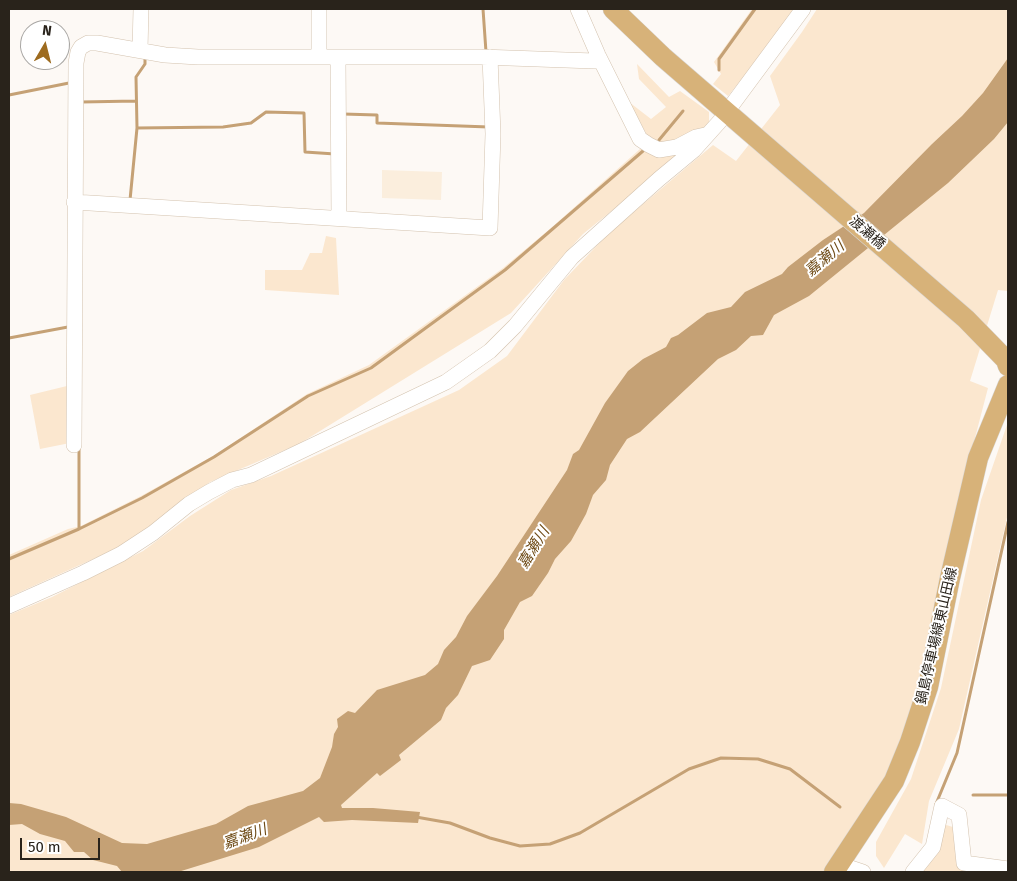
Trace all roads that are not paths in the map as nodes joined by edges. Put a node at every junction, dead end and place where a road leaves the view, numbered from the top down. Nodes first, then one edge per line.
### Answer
1 (141, 9) edge
2 (320, 9) edge
3 (578, 9) edge
4 (613, 9) edge
5 (803, 9) edge
6 (145, 51) junction
7 (598, 55) junction
8 (319, 57) junction
9 (338, 57) junction
10 (490, 57) junction
11 (730, 114) junction
12 (707, 135) junction
13 (80, 203) junction
14 (339, 218) junction
15 (1005, 360) edge
16 (1008, 385) edge
17 (74, 445) dead end
18 (9, 606) edge
19 (836, 868) edge
20 (1008, 869) edge
21 (863, 872) edge
22 (912, 872) edge

1 - 6 street
2 - 8 street
3 - 7 street
4 - 11 main road
5 - 11 street
6 - 8 street
6 - 13 street
7 - 10 street
7 - 12 street
8 - 9 street
9 - 10 street
9 - 14 street
10 - 14 street
11 - 12 street
11 - 15 main road, 渡瀬橋
12 - 18 street
13 - 14 street
13 - 17 street
16 - 19 main road, 鍋島停車場線東山田線
19 - 21 street
20 - 22 street

